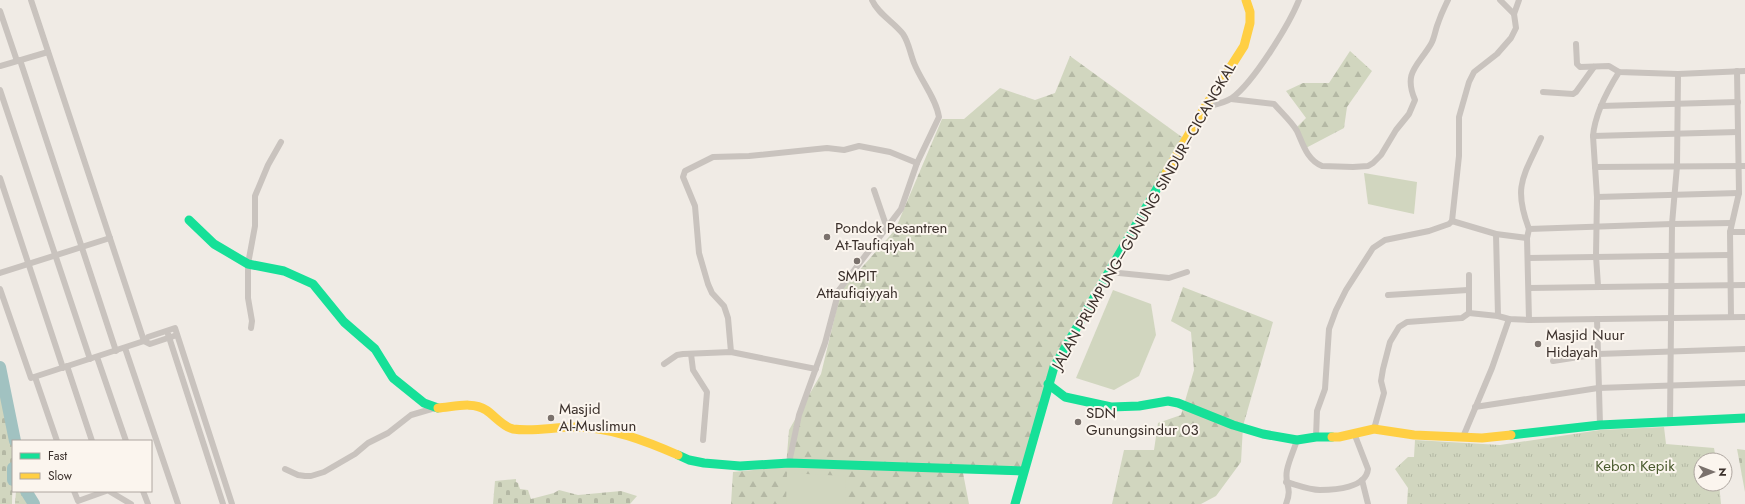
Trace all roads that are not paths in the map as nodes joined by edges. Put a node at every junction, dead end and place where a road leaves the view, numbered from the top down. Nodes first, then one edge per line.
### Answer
1 (30, 0) edge
2 (872, 0) edge
3 (1246, 0) edge
4 (1299, 0) edge
5 (1448, 0) edge
6 (1500, 0) edge
7 (1519, 0) edge
8 (0, 11) edge
9 (1514, 14) junction
10 (1576, 44) dead end
11 (48, 52) junction
12 (19, 61) junction
13 (0, 66) edge
14 (1594, 67) junction
15 (1737, 71) junction
16 (1745, 71) edge
17 (1619, 72) junction
18 (1678, 74) junction
19 (0, 90) edge
20 (1543, 92) dead end
21 (1231, 99) junction
22 (1738, 102) junction
23 (1677, 104) junction
24 (1601, 106) junction
25 (1205, 107) junction
26 (1738, 132) junction
27 (1677, 134) junction
28 (1593, 136) junction
29 (1541, 138) dead end
30 (282, 142) dead end
31 (917, 163) junction
32 (1677, 166) junction
33 (1742, 166) edge
34 (1595, 167) junction
35 (0, 178) edge
36 (874, 190) dead end
37 (1739, 193) junction
38 (1676, 194) junction
39 (1597, 197) junction
40 (189, 220) dead end
41 (1452, 221) junction
42 (1731, 223) junction
43 (1672, 224) junction
44 (1597, 226) junction
45 (887, 228) junction
46 (1529, 229) junction
47 (1730, 232) junction
48 (1745, 232) edge
49 (1496, 234) junction
50 (110, 238) junction
51 (1527, 238) junction
52 (82, 247) junction
53 (1729, 254) junction
54 (55, 255) junction
55 (1672, 255) junction
56 (1596, 256) junction
57 (1528, 258) junction
58 (28, 264) junction
59 (248, 264) junction
60 (1109, 272) junction
61 (1187, 272) dead end
62 (0, 273) edge
63 (1469, 275) dead end
64 (1730, 285) junction
65 (1745, 285) edge
66 (1598, 286) junction
67 (1672, 287) junction
68 (1528, 288) junction
69 (0, 289) edge
70 (1468, 290) junction
71 (1388, 295) dead end
72 (1469, 313) junction
73 (1498, 316) junction
74 (1731, 317) junction
75 (1745, 317) edge
76 (1670, 318) junction
77 (1509, 319) junction
78 (1597, 319) junction
79 (1529, 320) junction
80 (251, 328) dead end
81 (166, 331) junction
82 (177, 335) junction
83 (169, 338) junction
84 (144, 342) junction
85 (125, 348) junction
86 (1745, 349) edge
87 (116, 350) junction
88 (731, 352) junction
89 (1669, 353) junction
90 (691, 354) junction
91 (1598, 354) junction
92 (97, 357) junction
93 (90, 359) junction
94 (1554, 361) dead end
95 (664, 364) dead end
96 (65, 367) junction
97 (816, 369) junction
98 (35, 377) junction
99 (1745, 383) edge
100 (1048, 384) junction
101 (1669, 387) junction
102 (1598, 388) junction
103 (1475, 407) junction
104 (437, 408) junction
105 (1745, 418) edge
106 (1670, 422) junction
107 (1600, 425) junction
108 (1374, 429) junction
109 (1354, 433) junction
110 (1316, 437) junction
111 (1463, 437) junction
112 (57, 440) edge
113 (92, 440) edge
114 (126, 440) edge
115 (704, 440) dead end
116 (1297, 440) junction
117 (789, 463) junction
118 (286, 469) dead end
119 (1023, 471) junction
120 (1362, 480) junction
121 (1286, 482) junction
122 (74, 492) edge
123 (103, 492) edge
124 (111, 492) edge
125 (143, 492) edge
126 (131, 504) edge
127 (148, 504) edge
128 (178, 504) edge
129 (223, 504) edge
130 (232, 504) edge
131 (1014, 504) edge
132 (1286, 504) edge
133 (1368, 504) edge

1 - 11 street
2 - 31 street
3 - 25 street, JALAN PRUMPUNG–GUNUNG SINDUR–CICANGKAL
4 - 21 street
5 - 21 street
6 - 9 street
7 - 9 street
8 - 12 street
9 - 41 street
10 - 14 street
11 - 12 street
11 - 50 street
12 - 13 street
12 - 52 street
14 - 17 street
14 - 20 street
15 - 16 street
15 - 18 street
15 - 22 street
17 - 18 street
17 - 24 street
18 - 23 street
19 - 54 street
21 - 25 street
22 - 23 street
22 - 26 street
23 - 24 street
23 - 27 street
24 - 28 street
25 - 60 street, JALAN PRUMPUNG–GUNUNG SINDUR–CICANGKAL
26 - 27 street
26 - 33 street
27 - 28 street
27 - 32 street
28 - 34 street
29 - 46 street
30 - 59 street
31 - 45 street
31 - 88 street
32 - 33 street
32 - 34 street
32 - 38 street
33 - 37 street
34 - 39 street
35 - 58 street
36 - 45 street
37 - 38 street
37 - 42 street
38 - 39 street
38 - 43 street
39 - 44 street
40 - 59 street
41 - 49 street
41 - 110 street
42 - 43 street
42 - 47 street
43 - 44 street
43 - 55 street
44 - 46 street
44 - 56 street
45 - 97 street
46 - 51 street
47 - 48 street
47 - 53 street
49 - 51 street
49 - 73 street
50 - 52 street
50 - 84 street
51 - 57 street
52 - 54 street
52 - 87 street
53 - 55 street
53 - 64 street
54 - 58 street
54 - 93 street
55 - 56 street
55 - 67 street
56 - 57 street
56 - 66 street
57 - 68 street
58 - 62 street
58 - 96 street
59 - 80 street
59 - 104 street
60 - 61 street
60 - 100 street, JALAN PRUMPUNG–GUNUNG SINDUR–CICANGKAL
63 - 70 street
64 - 65 street
64 - 67 street
64 - 74 street
66 - 67 street
66 - 68 street
67 - 76 street
68 - 79 street
69 - 98 street
70 - 71 street
70 - 72 street
72 - 73 street
72 - 108 street
73 - 77 street
74 - 75 street
74 - 76 street
76 - 78 street
76 - 89 street
77 - 79 street
77 - 103 street
78 - 79 street
78 - 91 street
81 - 82 street
81 - 83 street
81 - 84 street
82 - 83 street
82 - 130 street
83 - 84 street
83 - 129 street
84 - 85 street
85 - 87 street
85 - 128 street
86 - 89 street
87 - 92 street
88 - 90 street
88 - 97 street
89 - 91 street
89 - 101 street
90 - 95 street
90 - 115 street
91 - 94 street
91 - 102 street
92 - 93 street
92 - 114 street
93 - 96 street
96 - 98 street
96 - 113 street
97 - 117 street
98 - 112 street
99 - 101 street
100 - 116 street
100 - 119 street, JALAN PRUMPUNG–GUNUNG SINDUR–CICANGKAL
101 - 102 street
101 - 106 street
102 - 103 street
102 - 107 street
103 - 111 street
104 - 117 street
104 - 118 street
105 - 106 street
106 - 107 street
107 - 111 street
108 - 109 street
108 - 111 street
109 - 110 street
109 - 120 street
110 - 116 street
116 - 121 street
117 - 119 street
119 - 131 street, JALAN PRUMPUNG–GUNUNG SINDUR–CICANGKAL
120 - 121 street
120 - 133 street
121 - 132 street
122 - 123 street
124 - 126 street
125 - 127 street

